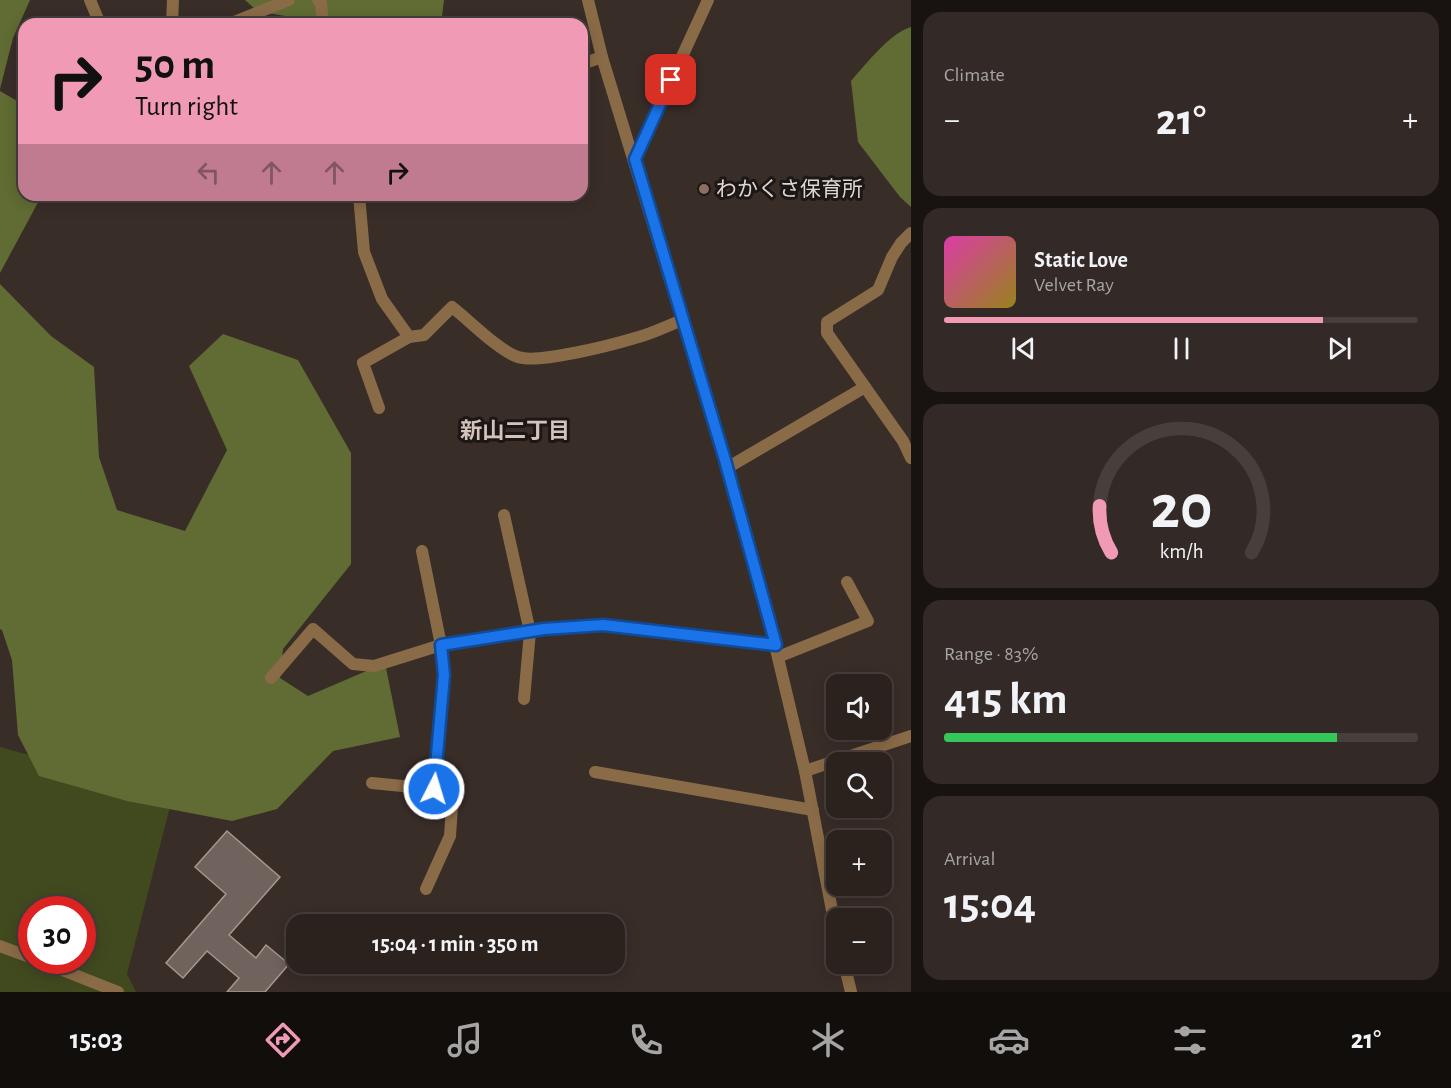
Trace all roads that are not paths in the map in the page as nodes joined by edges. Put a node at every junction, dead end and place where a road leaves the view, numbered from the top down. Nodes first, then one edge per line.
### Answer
1 (90, 0) edge
2 (173, 0) edge
3 (290, 0) edge
4 (318, 0) edge
5 (588, 0) edge
6 (708, 0) edge
7 (98, 18) edge
8 (172, 18) edge
9 (244, 18) edge
10 (322, 18) edge
11 (602, 57) junction
12 (588, 62) edge
13 (635, 159) junction
14 (360, 201) edge
15 (911, 233) edge
16 (682, 320) junction
17 (409, 337) junction
18 (865, 387) junction
19 (379, 408) dead end
20 (911, 458) edge
21 (728, 468) junction
22 (504, 515) dead end
23 (422, 551) dead end
24 (847, 582) dead end
25 (530, 632) junction
26 (441, 645) junction
27 (777, 651) junction
28 (271, 678) dead end
29 (524, 699) dead end
30 (911, 736) edge
31 (805, 771) junction
32 (595, 772) dead end
33 (372, 783) dead end
34 (434, 789) junction
35 (813, 810) junction
36 (426, 889) dead end
37 (832, 908) edge
38 (0, 946) edge
39 (18, 953) edge
40 (72, 974) edge
41 (847, 974) edge
42 (118, 992) edge
43 (851, 992) edge

1 - 7 street
2 - 8 street
3 - 9 street
4 - 10 street
5 - 11 street
6 - 13 street
11 - 12 street
11 - 13 street
13 - 16 street
14 - 17 street
15 - 18 street
16 - 17 street
16 - 21 street
17 - 19 street
18 - 20 street
18 - 21 street
21 - 27 street
22 - 25 street
23 - 26 street
24 - 27 street
25 - 26 street
25 - 27 street
25 - 29 street
26 - 28 street
26 - 34 street
27 - 31 street
30 - 31 street
31 - 35 street
32 - 35 street
33 - 34 street
34 - 36 street
35 - 37 street
38 - 39 street
40 - 42 street
41 - 43 street

